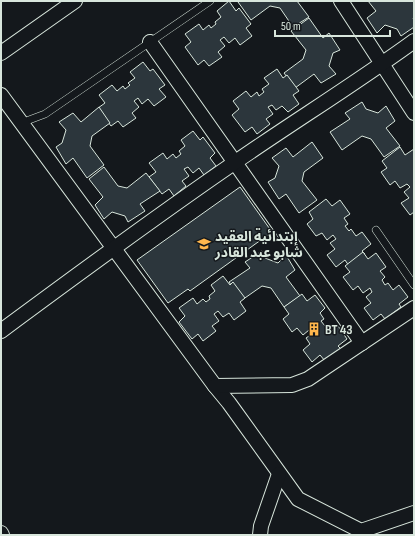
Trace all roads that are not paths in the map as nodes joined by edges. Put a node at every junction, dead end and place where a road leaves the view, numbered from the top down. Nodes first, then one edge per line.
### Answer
1 (75, 1) edge
2 (210, 1) edge
3 (341, 1) edge
4 (414, 41) edge
5 (150, 42) junction
6 (1, 53) edge
7 (381, 65) junction
8 (1, 95) edge
9 (414, 113) edge
10 (21, 122) junction
11 (234, 163) junction
12 (376, 230) dead end
13 (113, 248) junction
14 (414, 285) edge
15 (414, 308) edge
16 (1, 331) edge
17 (362, 342) junction
18 (215, 386) junction
19 (279, 474) junction
20 (414, 513) edge
21 (260, 535) edge

1 - 6 street
2 - 5 lane
3 - 7 street
4 - 7 street
5 - 10 lane
5 - 11 street
7 - 9 street
7 - 11 street
8 - 10 street
10 - 13 street
11 - 13 street
11 - 17 street
12 - 14 lane
13 - 16 street
13 - 18 street
15 - 17 street
17 - 18 street
18 - 19 street
19 - 20 street
19 - 21 street

